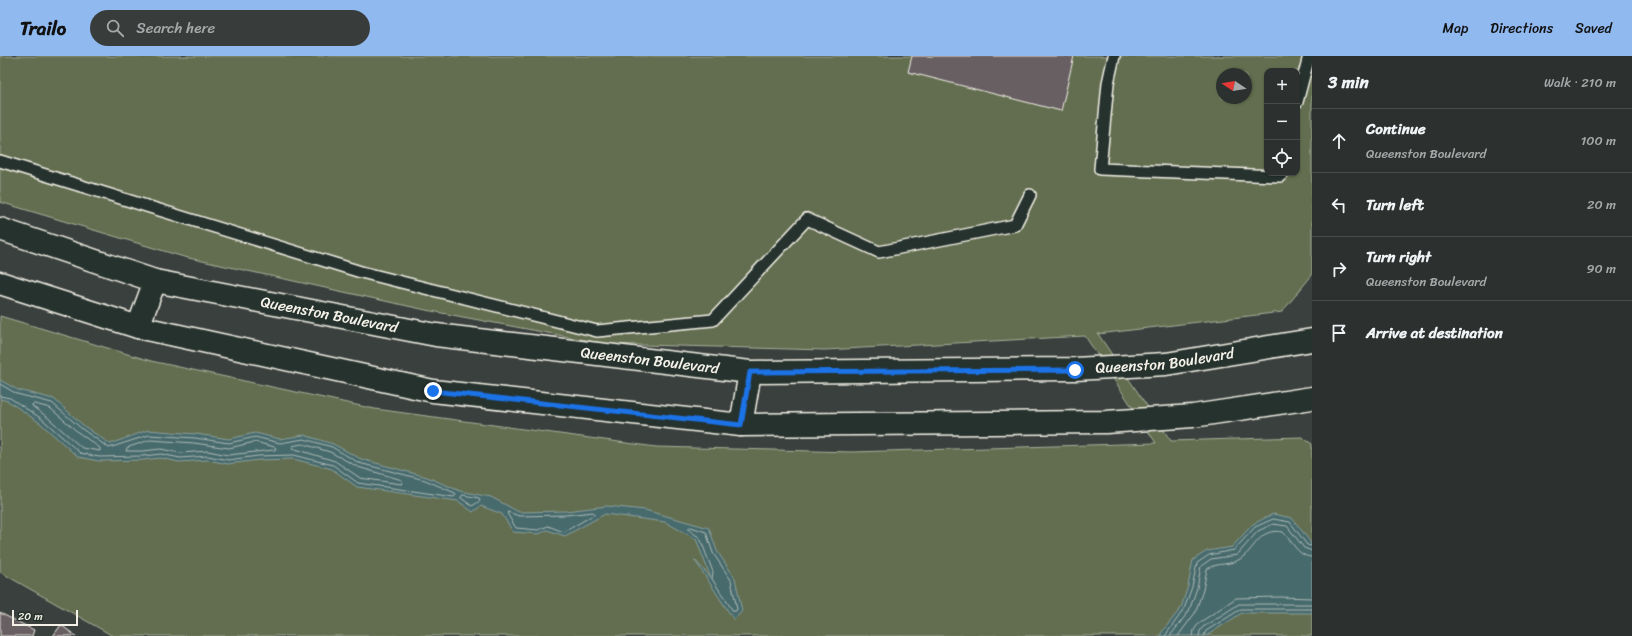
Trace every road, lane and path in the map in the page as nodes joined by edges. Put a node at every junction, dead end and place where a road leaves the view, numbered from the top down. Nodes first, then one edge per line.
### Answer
1 (1114, 56) edge
2 (1309, 56) edge
3 (1300, 90) edge
4 (0, 161) edge
5 (1264, 175) edge
6 (1030, 195) dead end
7 (0, 229) edge
8 (155, 281) junction
9 (0, 282) edge
10 (138, 326) junction
11 (1312, 340) edge
12 (750, 372) junction
13 (1312, 398) edge
14 (741, 425) junction

1 - 5 lane
2 - 3 lane
4 - 6 lane
7 - 8 main road, Queenston Boulevard
8 - 10 main road
8 - 12 main road, Queenston Boulevard
9 - 10 main road
10 - 14 main road
11 - 12 main road, Queenston Boulevard
12 - 14 main road
13 - 14 main road

